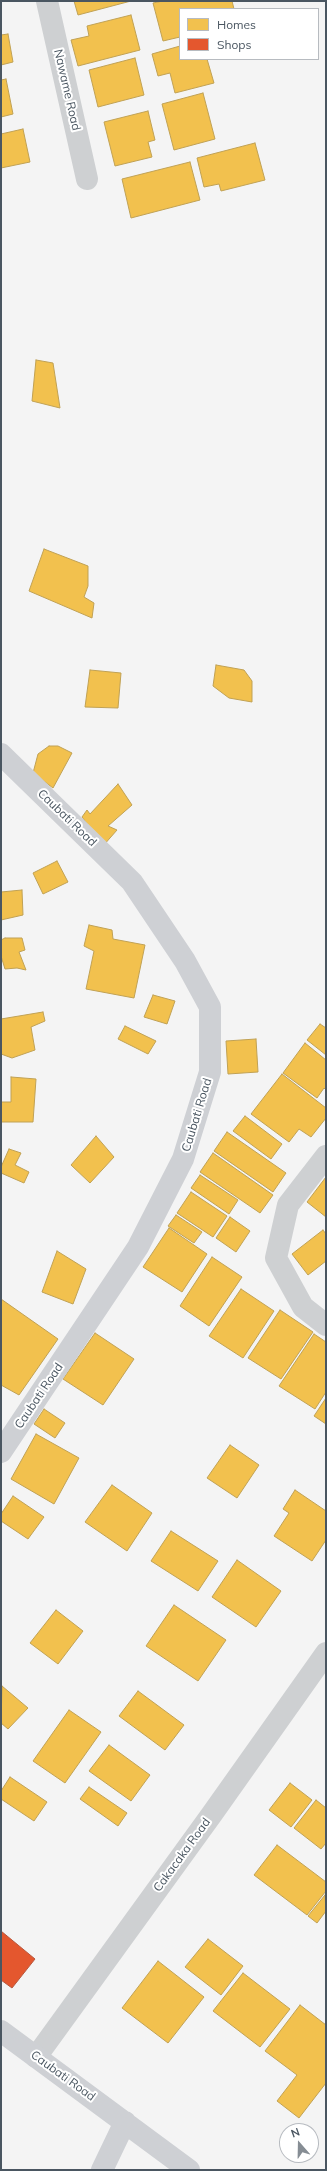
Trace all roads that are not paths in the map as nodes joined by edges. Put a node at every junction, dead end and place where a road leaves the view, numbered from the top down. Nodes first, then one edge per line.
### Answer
1 (47, 1) edge
2 (87, 178) dead end
3 (1, 754) edge
4 (326, 1156) edge
5 (326, 1325) edge
6 (1, 1452) edge
7 (326, 1653) edge
8 (1, 2031) edge
9 (36, 2057) junction
10 (125, 2122) junction
11 (102, 2170) edge
12 (189, 2170) edge

1 - 2 street, Nawame Road
3 - 6 street, Caubati Road
4 - 5 street
7 - 9 street, Cakacaka Road
8 - 9 street, Caubati Road
9 - 10 street, Caubati Road
10 - 11 street
10 - 12 street, Caubati Road

